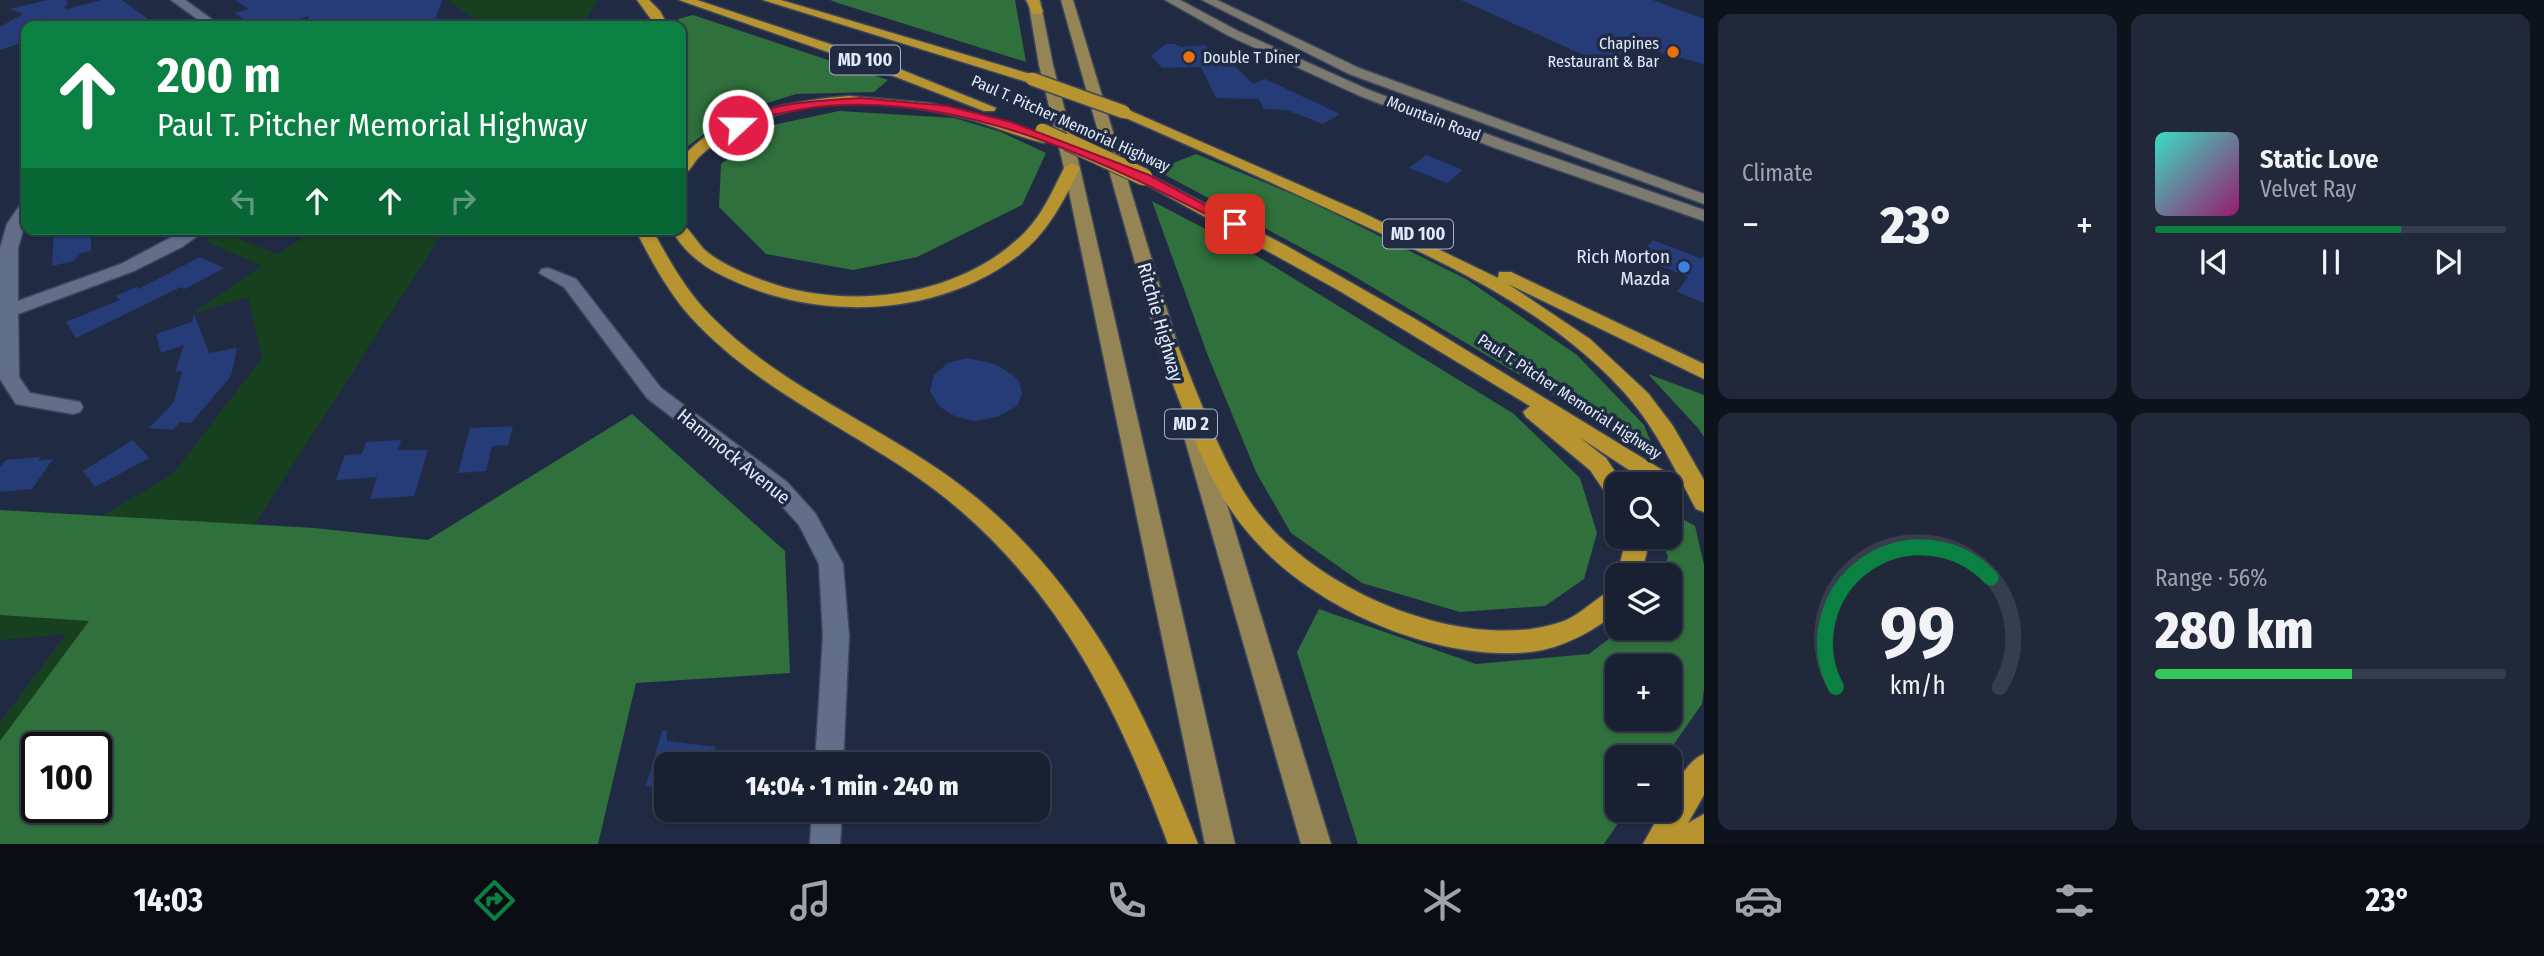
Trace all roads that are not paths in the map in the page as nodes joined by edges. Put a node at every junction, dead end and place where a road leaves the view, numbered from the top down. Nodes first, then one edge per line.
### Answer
1 (643, 0) edge
2 (685, 0) edge
3 (769, 0) edge
4 (807, 0) edge
5 (1067, 0) edge
6 (1171, 0) edge
7 (1208, 0) edge
8 (183, 1) edge
9 (1034, 4) edge
10 (209, 21) edge
11 (660, 21) edge
12 (967, 58) junction
13 (1125, 112) junction
14 (1043, 134) junction
15 (686, 164) edge
16 (1072, 168) junction
17 (1704, 199) edge
18 (21, 212) edge
19 (1704, 216) edge
20 (7, 225) edge
21 (188, 235) edge
22 (645, 235) edge
23 (682, 235) edge
24 (1322, 271) junction
25 (548, 273) dead end
26 (4, 311) edge
27 (1169, 349) junction
28 (1704, 372) edge
29 (73, 407) dead end
30 (1649, 472) edge
31 (1605, 474) edge
32 (1682, 493) edge
33 (1704, 506) edge
34 (1605, 610) edge
35 (830, 752) edge
36 (1704, 768) edge
37 (826, 822) edge
38 (1704, 830) edge
39 (825, 844) edge
40 (1183, 844) edge
41 (1220, 844) edge
42 (1317, 844) edge
43 (1658, 844) edge
44 (1684, 844) edge

1 - 11 highway
2 - 14 highway, Paul T. Pitcher Memorial Highway / MD 100
3 - 12 highway, Paul T. Pitcher Memorial Highway / MD 100
4 - 12 highway
5 - 27 main road, Ritchie Highway / MD 2
6 - 19 main road, Mountain Road
7 - 17 main road, Mountain Road
8 - 10 street
9 - 16 main road
12 - 13 highway, Paul T. Pitcher Memorial Highway / MD 100, bridge
13 - 28 highway, Paul T. Pitcher Memorial Highway / MD 100
13 - 33 highway
14 - 15 highway
14 - 24 highway, Paul T. Pitcher Memorial Highway, bridge
16 - 23 highway
16 - 41 main road
18 - 20 street
20 - 26 street
21 - 26 street
22 - 40 highway
24 - 30 highway, Paul T. Pitcher Memorial Highway
24 - 31 highway
25 - 35 street, Hammock Avenue
26 - 29 street
27 - 34 highway
27 - 42 main road, Ritchie Highway / MD 2
32 - 33 highway, Paul T. Pitcher Memorial Highway
36 - 43 highway
37 - 39 street
38 - 44 highway

